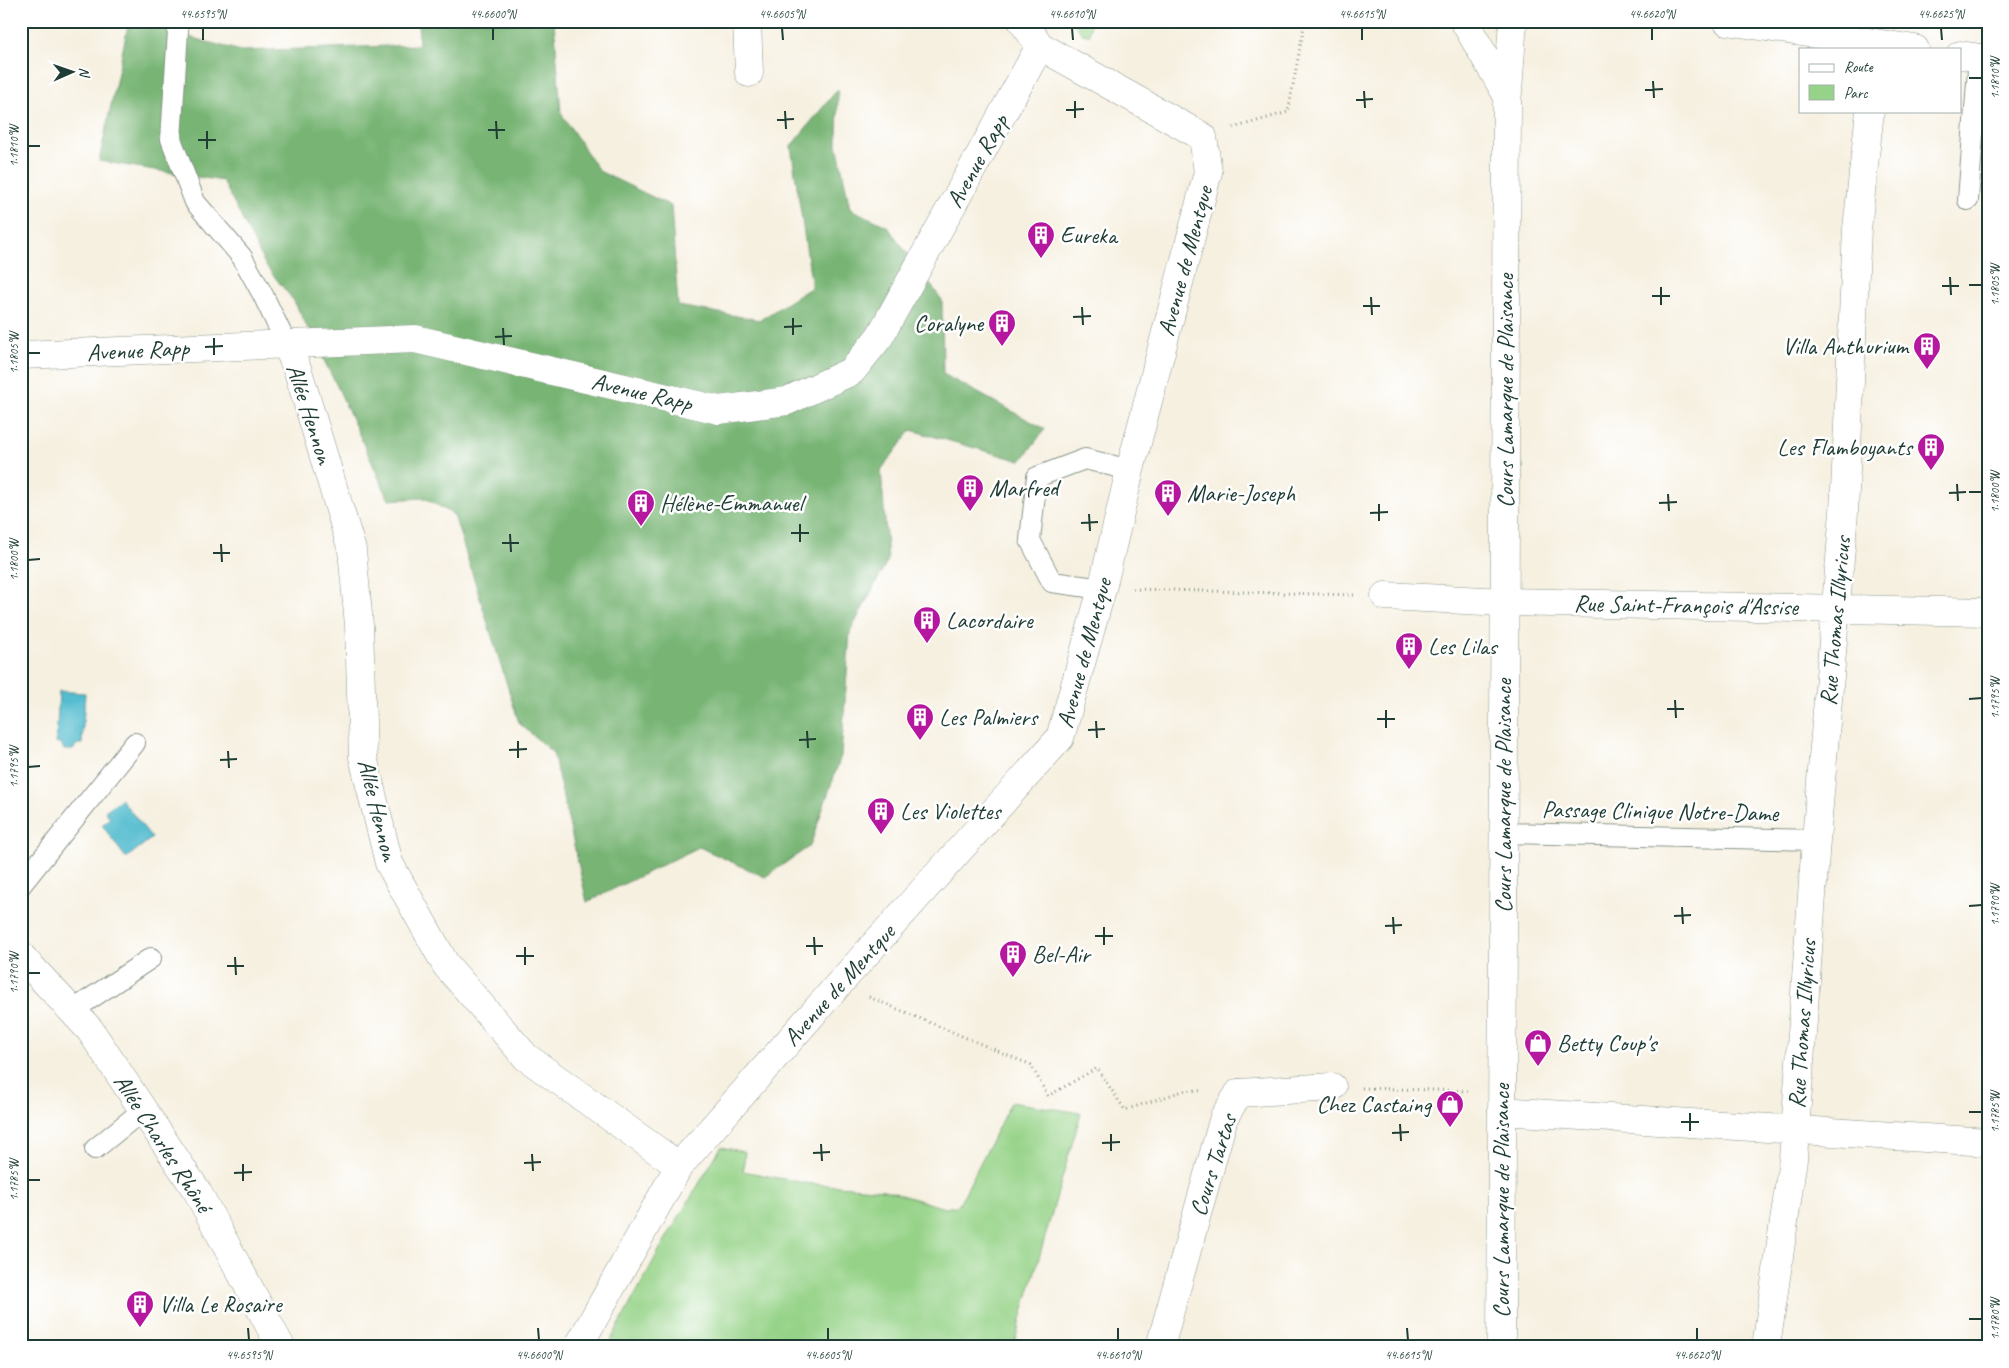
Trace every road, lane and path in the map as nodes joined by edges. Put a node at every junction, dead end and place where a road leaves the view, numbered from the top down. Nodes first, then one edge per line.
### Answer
1 (747, 21) edge
2 (1022, 21) edge
3 (1305, 21) edge
4 (1513, 21) edge
5 (1727, 21) edge
6 (1477, 27) edge
7 (178, 31) dead end
8 (1040, 46) junction
9 (1877, 46) edge
10 (1902, 48) edge
11 (1976, 57) edge
12 (749, 73) dead end
13 (1507, 95) junction
14 (1870, 112) edge
15 (1204, 138) junction
16 (1968, 200) dead end
17 (286, 343) junction
18 (21, 355) edge
19 (1130, 470) junction
20 (1102, 588) junction
21 (1385, 596) joint
22 (1504, 602) junction
23 (1835, 608) junction
24 (1988, 612) edge
25 (135, 743) dead end
26 (1503, 832) junction
27 (1816, 840) junction
28 (21, 885) edge
29 (21, 956) edge
30 (151, 958) dead end
31 (839, 984) junction
32 (72, 1011) junction
33 (1332, 1087) joint
34 (1186, 1090) dead end
35 (1502, 1100) junction
36 (143, 1110) junction
37 (1794, 1130) junction
38 (1988, 1142) edge
39 (95, 1149) dead end
40 (679, 1166) junction
41 (281, 1347) edge
42 (578, 1347) edge
43 (1160, 1347) edge
44 (1501, 1347) edge
45 (1766, 1347) edge

1 - 12 street
2 - 8 street
3 - 15 path
4 - 13 street, Cours Lamarque de Plaisance
5 - 9 street
6 - 13 street
7 - 17 lane
8 - 15 street
8 - 17 street, Avenue Rapp
9 - 10 street
11 - 16 lane
13 - 22 street, Cours Lamarque de Plaisance
14 - 23 street, Rue Thomas Illyricus
15 - 19 street, Avenue de Mentque
17 - 18 street, Avenue Rapp
17 - 40 street, Allée Hennon
19 - 20 street, Avenue de Mentque
19 - 20 lane
20 - 21 path
20 - 31 street, Avenue de Mentque
21 - 22 street, Rue Saint-François d'Assise
22 - 23 street, Rue Saint-François d'Assise
22 - 26 street, Cours Lamarque de Plaisance
23 - 24 street, Rue Saint-François d'Assise
23 - 27 street, Rue Thomas Illyricus
25 - 28 lane
26 - 27 lane, Passage Clinique Notre-Dame
26 - 35 street, Cours Lamarque de Plaisance
27 - 37 street, Rue Thomas Illyricus
29 - 32 street, Allée Charles Rhôné
30 - 32 lane
31 - 34 path
31 - 40 street, Avenue de Mentque
32 - 36 street, Allée Charles Rhôné
33 - 35 path
33 - 43 street, Cours Tartas
35 - 37 street
35 - 44 street, Cours Lamarque de Plaisance
36 - 39 lane
36 - 41 street, Allée Charles Rhôné
37 - 38 street
37 - 45 street, Rue Thomas Illyricus
40 - 42 street, Avenue de Mentque

